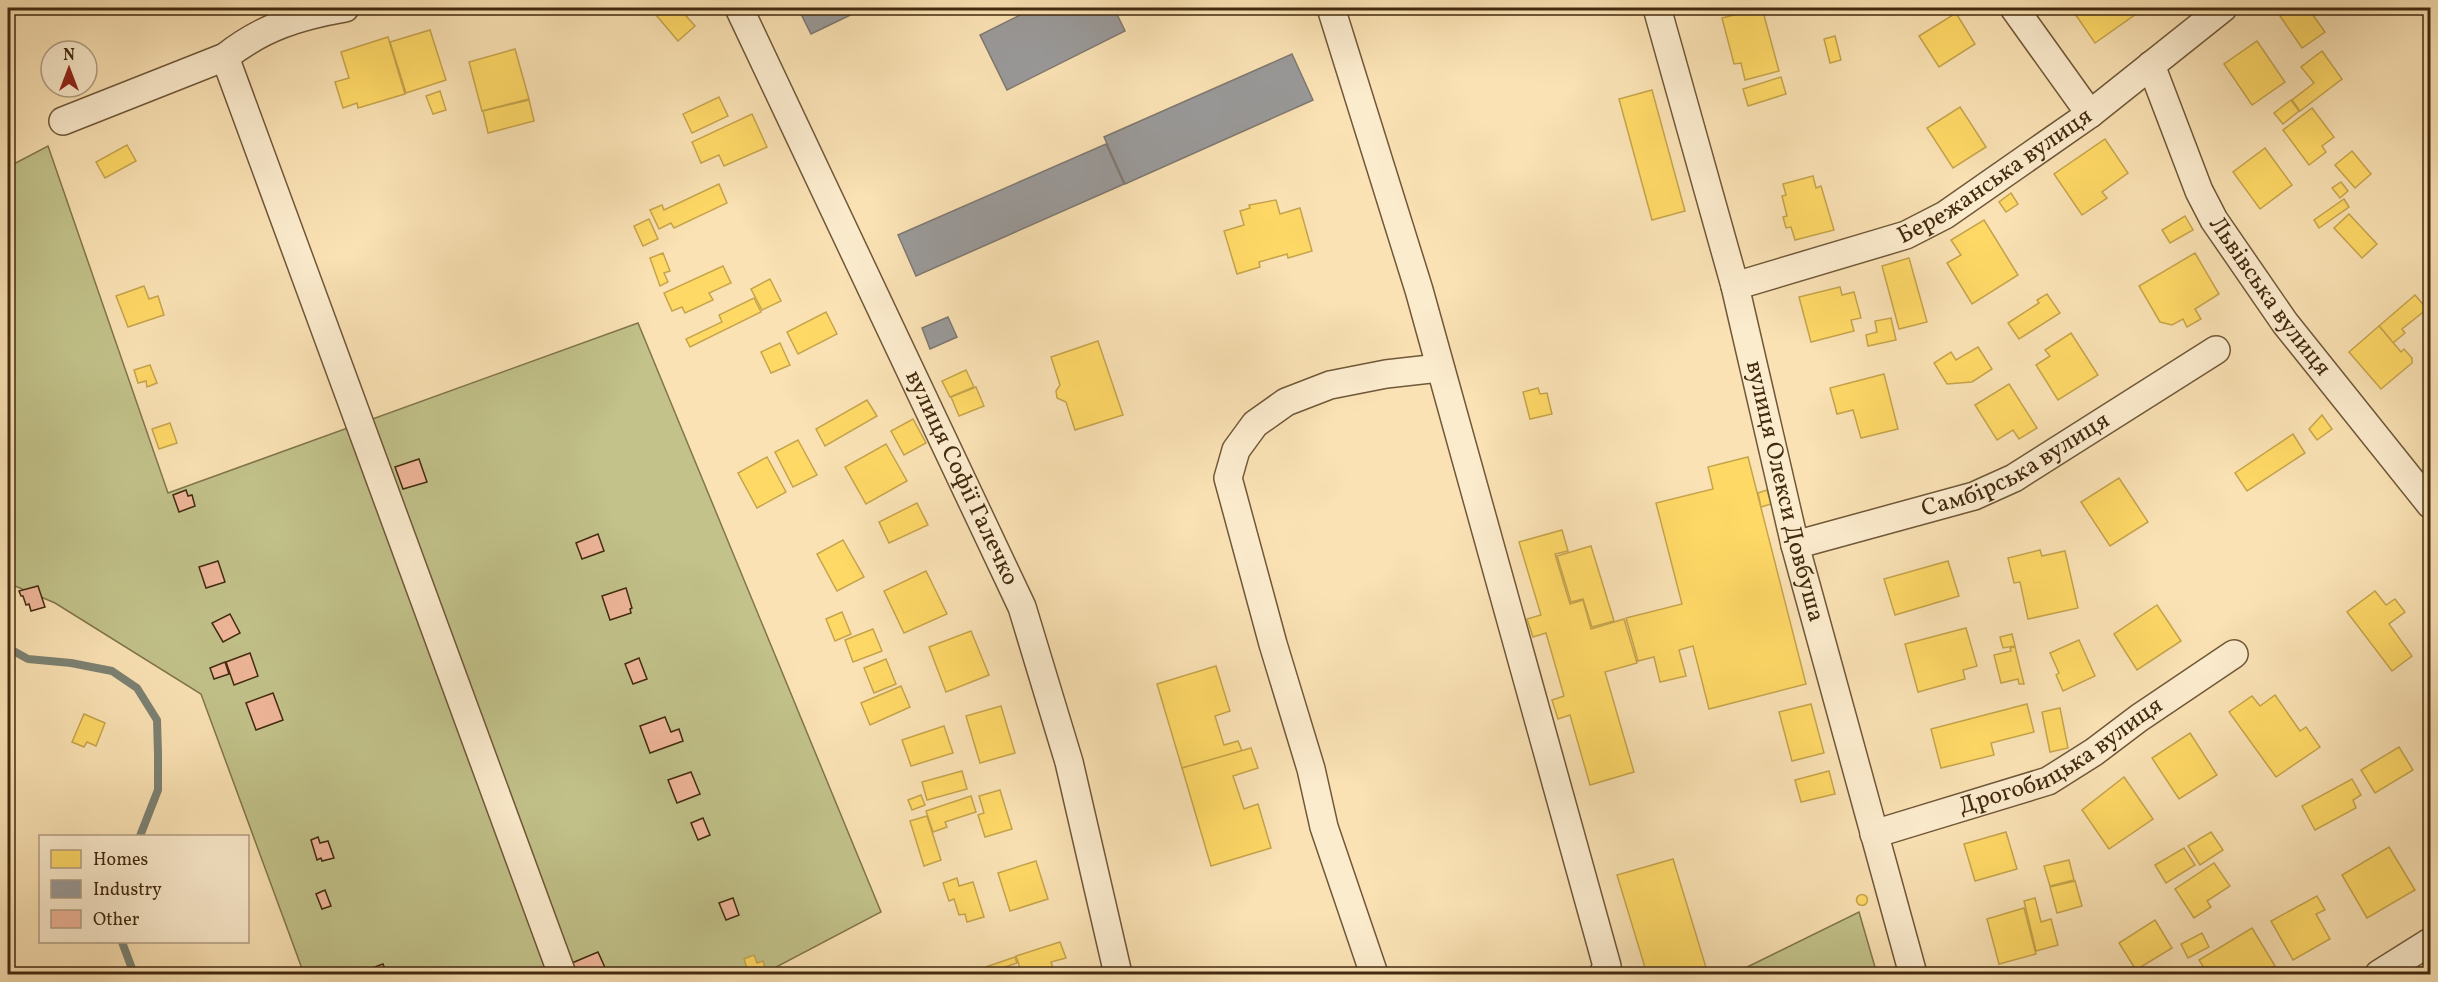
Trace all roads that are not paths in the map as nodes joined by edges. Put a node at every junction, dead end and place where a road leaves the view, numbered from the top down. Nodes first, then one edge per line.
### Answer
1 (345, 8) edge
2 (739, 8) edge
3 (1331, 8) edge
4 (1657, 8) edge
5 (2014, 8) edge
6 (2223, 8) edge
7 (225, 57) junction
8 (2151, 65) junction
9 (2090, 114) junction
10 (63, 121) dead end
11 (1735, 286) junction
12 (2216, 350) dead end
13 (1439, 368) junction
14 (2430, 504) edge
15 (1796, 544) junction
16 (2234, 654) dead end
17 (1874, 834) junction
18 (2430, 942) edge
19 (562, 975) edge
20 (1118, 975) edge
21 (1374, 975) edge
22 (1603, 975) edge
23 (1912, 975) edge
24 (2379, 975) edge

1 - 7 street
2 - 20 street, вулиця Софії Галечко
3 - 13 street
4 - 11 street, вулиця Олекси Довбуша
5 - 9 street
6 - 8 street, Бережанська вулиця
7 - 10 street
7 - 19 street
8 - 9 street, Бережанська вулиця
8 - 14 street, Львівська вулиця
9 - 11 street, Бережанська вулиця
11 - 15 street, вулиця Олекси Довбуша
12 - 15 street, Самбірська вулиця
13 - 21 street
13 - 22 street
15 - 17 street, вулиця Олекси Довбуша
16 - 17 street, Дрогобицька вулиця
17 - 23 street, вулиця Олекси Довбуша
18 - 24 street

